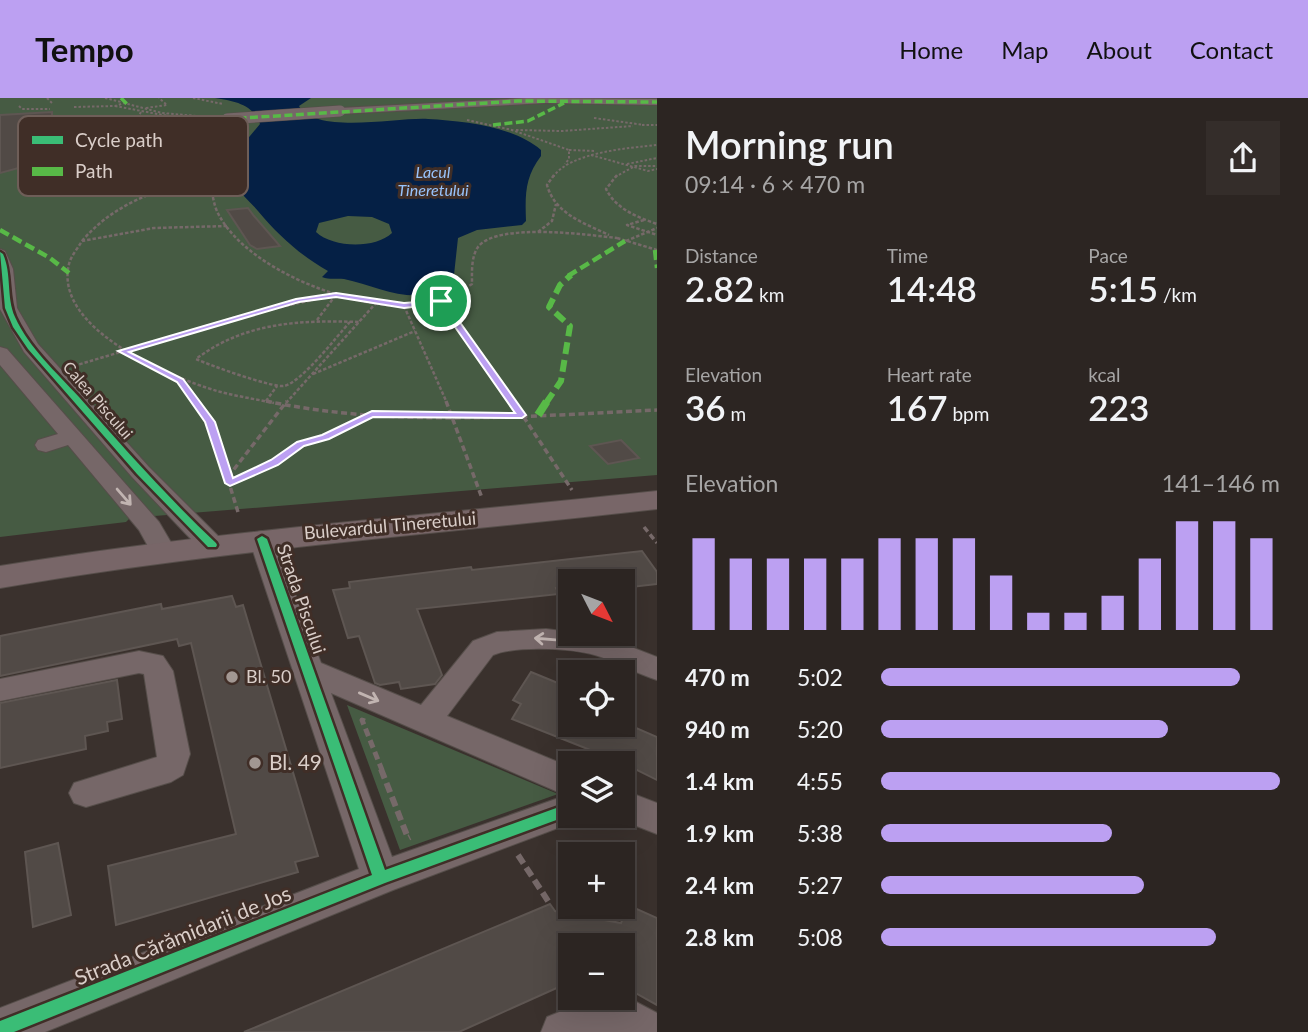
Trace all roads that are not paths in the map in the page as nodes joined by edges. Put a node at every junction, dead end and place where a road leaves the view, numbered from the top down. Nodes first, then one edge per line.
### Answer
1 (456, 100) edge
2 (657, 102) edge
3 (225, 116) dead end
4 (0, 254) edge
5 (0, 353) edge
6 (92, 418) junction
7 (72, 437) junction
8 (50, 450) dead end
9 (129, 460) junction
10 (100, 470) junction
11 (651, 513) edge
12 (262, 539) junction
13 (212, 545) junction
14 (163, 551) junction
15 (0, 577) edge
16 (657, 669) edge
17 (307, 670) junction
18 (0, 690) edge
19 (426, 721) junction
20 (558, 777) edge
21 (86, 793) dead end
22 (635, 810) edge
23 (558, 813) edge
24 (657, 819) edge
25 (381, 878) junction
26 (0, 1029) edge
27 (562, 1032) edge
28 (649, 1032) edge

1 - 2 street
1 - 3 street, bridge
4 - 6 street, Calea Piscului
5 - 7 street
6 - 7 street, Calea Piscului
6 - 9 street, Calea Piscului
7 - 8 street, Calea Piscului
7 - 10 street
9 - 10 street
9 - 13 street, Calea Piscului
10 -> 14 street
11 - 12 main road, Bulevardul Tineretului
12 - 13 main road, Bulevardul Tineretului
12 - 17 street, Strada Piscului
13 - 14 main road, Bulevardul Tineretului
14 - 15 main road, Bulevardul Tineretului
16 -> 19 street
17 -> 19 street, Strada Piscului
17 - 25 street
18 - 21 street
19 - 20 street, Strada Piscului
22 - 24 street
23 - 25 street, Strada Cărămidarii de Jos
25 - 26 street, Strada Cărămidarii de Jos
27 - 28 street

